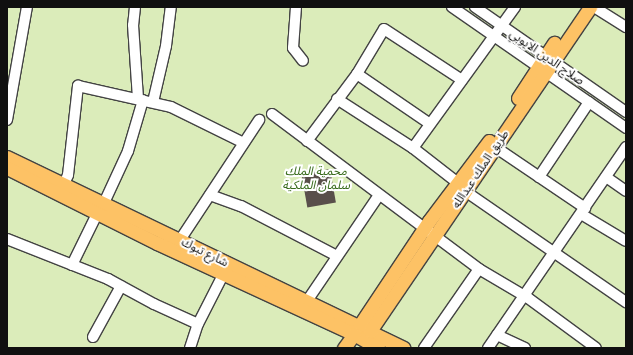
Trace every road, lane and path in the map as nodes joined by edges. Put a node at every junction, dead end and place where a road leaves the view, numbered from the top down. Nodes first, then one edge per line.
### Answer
1 (27, 7) edge
2 (134, 7) edge
3 (171, 7) edge
4 (296, 7) edge
5 (452, 7) edge
6 (475, 7) edge
7 (515, 7) edge
8 (579, 7) edge
9 (590, 7) edge
10 (594, 7) edge
11 (502, 25) junction
12 (626, 27) edge
13 (494, 36) junction
14 (304, 61) dead end
15 (546, 64) junction
16 (357, 74) junction
17 (462, 80) junction
18 (337, 99) junction
19 (141, 100) junction
20 (153, 102) junction
21 (589, 102) junction
22 (626, 112) edge
23 (272, 114) dead end
24 (7, 120) edge
25 (259, 120) dead end
26 (430, 124) junction
27 (626, 128) edge
28 (307, 141) junction
29 (244, 143) junction
30 (495, 147) junction
31 (626, 147) edge
32 (413, 148) junction
33 (7, 157) edge
34 (7, 168) edge
35 (539, 177) junction
36 (606, 177) junction
37 (64, 184) junction
38 (461, 187) junction
39 (626, 191) edge
40 (210, 194) junction
41 (379, 195) junction
42 (101, 208) junction
43 (583, 211) junction
44 (430, 232) junction
45 (7, 239) edge
46 (180, 240) junction
47 (626, 241) edge
48 (553, 254) junction
49 (337, 256) junction
50 (72, 265) junction
51 (479, 269) junction
52 (223, 275) junction
53 (121, 286) junction
54 (524, 296) junction
55 (308, 302) junction
56 (626, 302) edge
57 (198, 324) junction
58 (497, 335) junction
59 (361, 336) edge
60 (93, 337) dead end
61 (190, 348) edge
62 (344, 348) edge
63 (378, 348) edge
64 (402, 348) edge
65 (424, 348) edge
66 (488, 348) edge
67 (526, 348) edge
68 (596, 348) edge

1 - 24 street
2 - 19 street
3 - 20 street
4 - 14 street
5 - 13 street, صلاح الدين الايوبي
6 - 11 street, صلاح الدين الايوبي
7 - 11 street
8 - 15 main road, طريق الملك عبدالله
9 - 15 main road, طريق الملك عبدالله
10 - 12 street
11 - 13 street
11 - 15 street, صلاح الدين الايوبي
13 - 15 street, صلاح الدين الايوبي
13 - 17 street
15 - 21 street, صلاح الدين الايوبي
15 - 22 street, صلاح الدين الايوبي
15 - 30 main road, طريق الملك عبدالله
15 - 38 main road, طريق الملك عبدالله
16 - 17 street
16 - 18 street
16 - 26 street
17 - 26 street
18 - 28 street
18 - 32 street
19 - 20 street
19 - 37 street
19 - 42 street
20 - 29 street
21 - 27 street, صلاح الدين الايوبي
21 - 35 street
23 - 28 street
25 - 29 street
26 - 32 street
28 - 41 street
29 - 40 street
30 - 35 street
30 - 38 main road, طريق الملك عبدالله
31 - 36 street
32 - 38 street
33 - 37 main road, شارع تبوك
34 - 42 main road, شارع تبوك
35 - 43 street
36 - 39 street
36 - 43 street
37 - 42 main road, شارع تبوك
38 - 44 main road, طريق الملك عبدالله
38 - 48 street
40 - 46 street
40 - 49 street
41 - 44 street
41 - 49 street
42 - 46 main road, شارع تبوك
42 - 50 street
42 - 52 main road, شارع تبوك
43 - 47 street
43 - 48 street
44 - 51 street
44 - 59 main road, طريق الملك عبدالله
45 - 50 street
46 - 55 main road, شارع تبوك
48 - 54 street
48 - 56 street
49 - 55 street
50 - 53 street
51 - 54 street
51 - 65 street
52 - 57 street
52 - 59 main road, شارع تبوك
53 - 57 street
53 - 60 street
54 - 58 street
54 - 68 street
55 - 59 main road, شارع تبوك
57 - 61 street
58 - 66 street
58 - 67 street
59 - 62 main road, طريق الملك عبدالله
59 - 63 main road, شارع تبوك
59 - 64 main road, شارع تبوك

